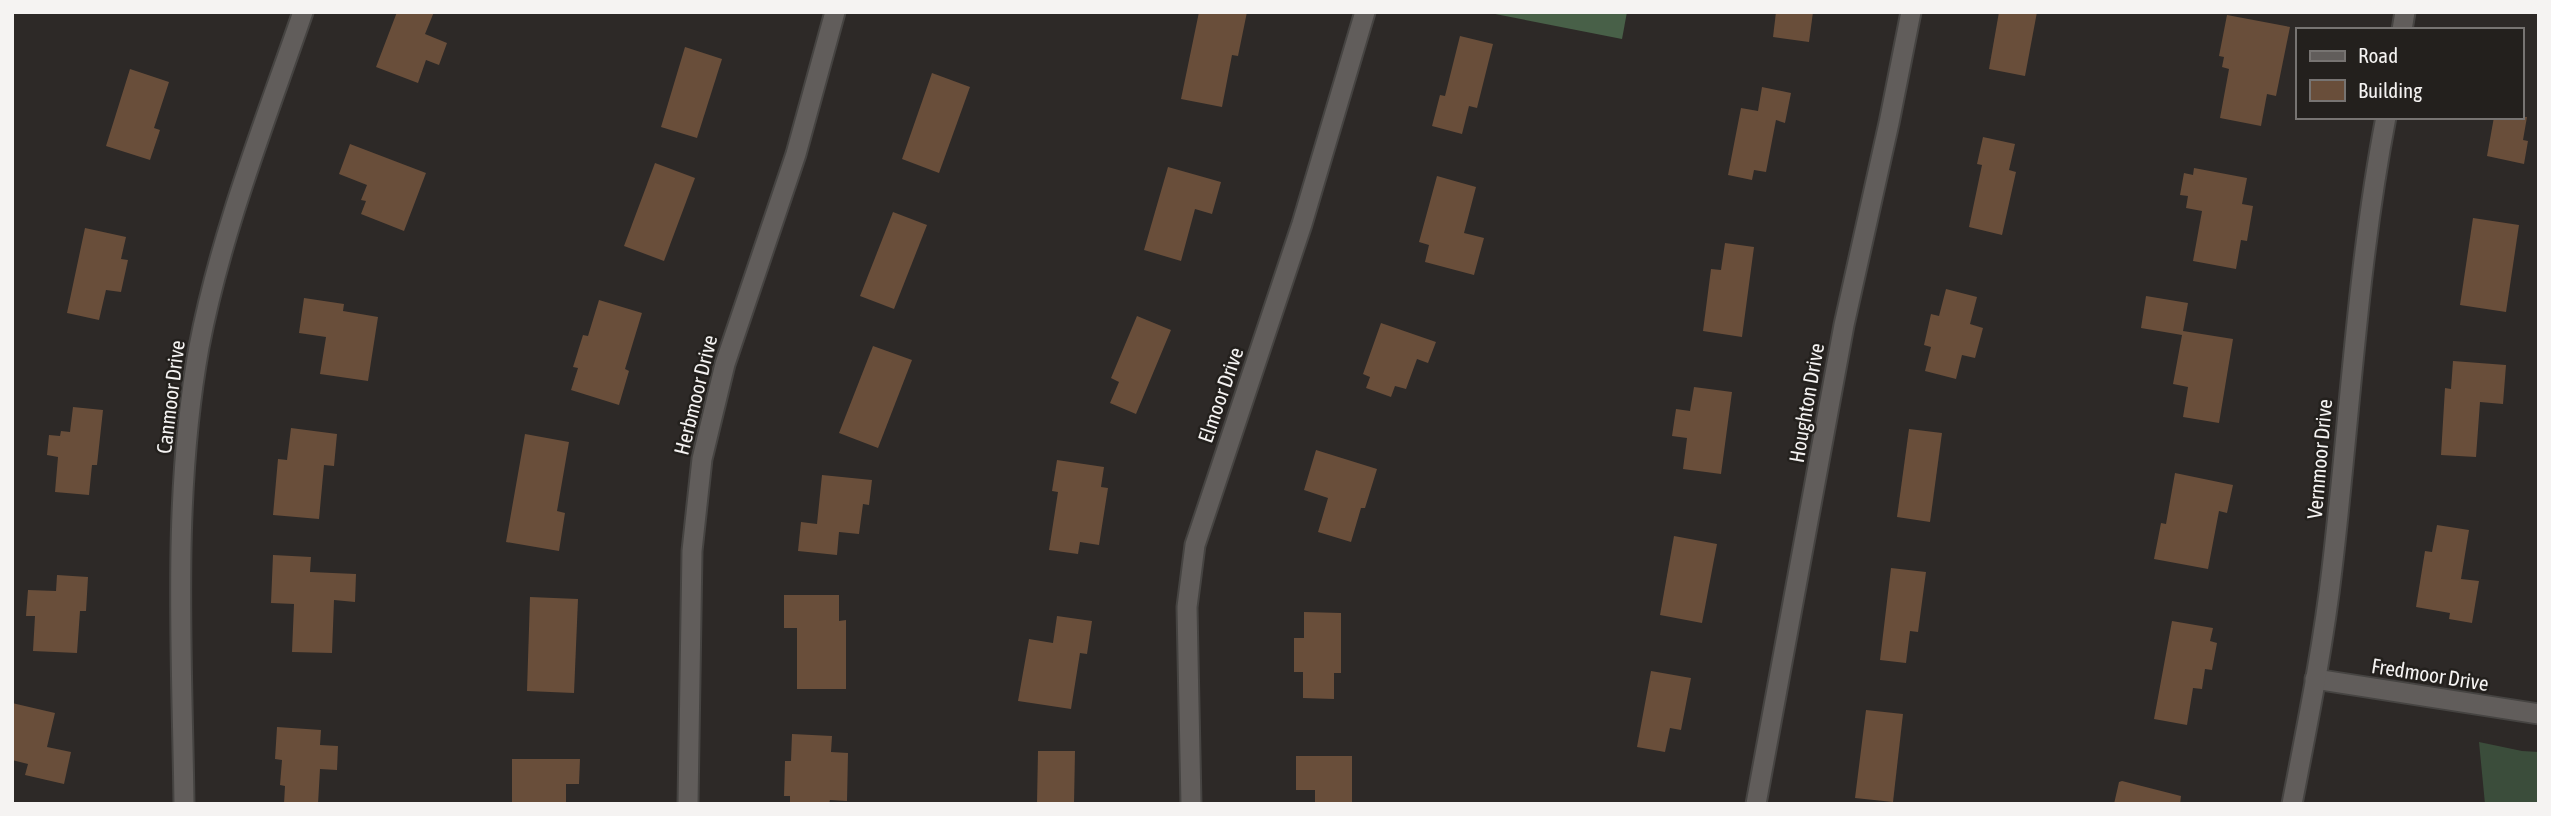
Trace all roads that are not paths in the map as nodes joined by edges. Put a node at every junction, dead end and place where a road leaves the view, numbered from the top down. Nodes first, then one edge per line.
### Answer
1 (303, 12) edge
2 (835, 12) edge
3 (1365, 12) edge
4 (1911, 12) edge
5 (2386, 119) edge
6 (2315, 679) junction
7 (2539, 714) edge
8 (184, 804) edge
9 (688, 804) edge
10 (1191, 804) edge
11 (1756, 804) edge
12 (2292, 804) edge

1 - 8 street, Canmoor Drive
2 - 9 street, Herbmoor Drive
3 - 10 street, Elmoor Drive
4 - 11 street, Houghton Drive
5 - 6 street, Vernmoor Drive
6 - 7 street, Fredmoor Drive
6 - 12 street, Vernmoor Drive

